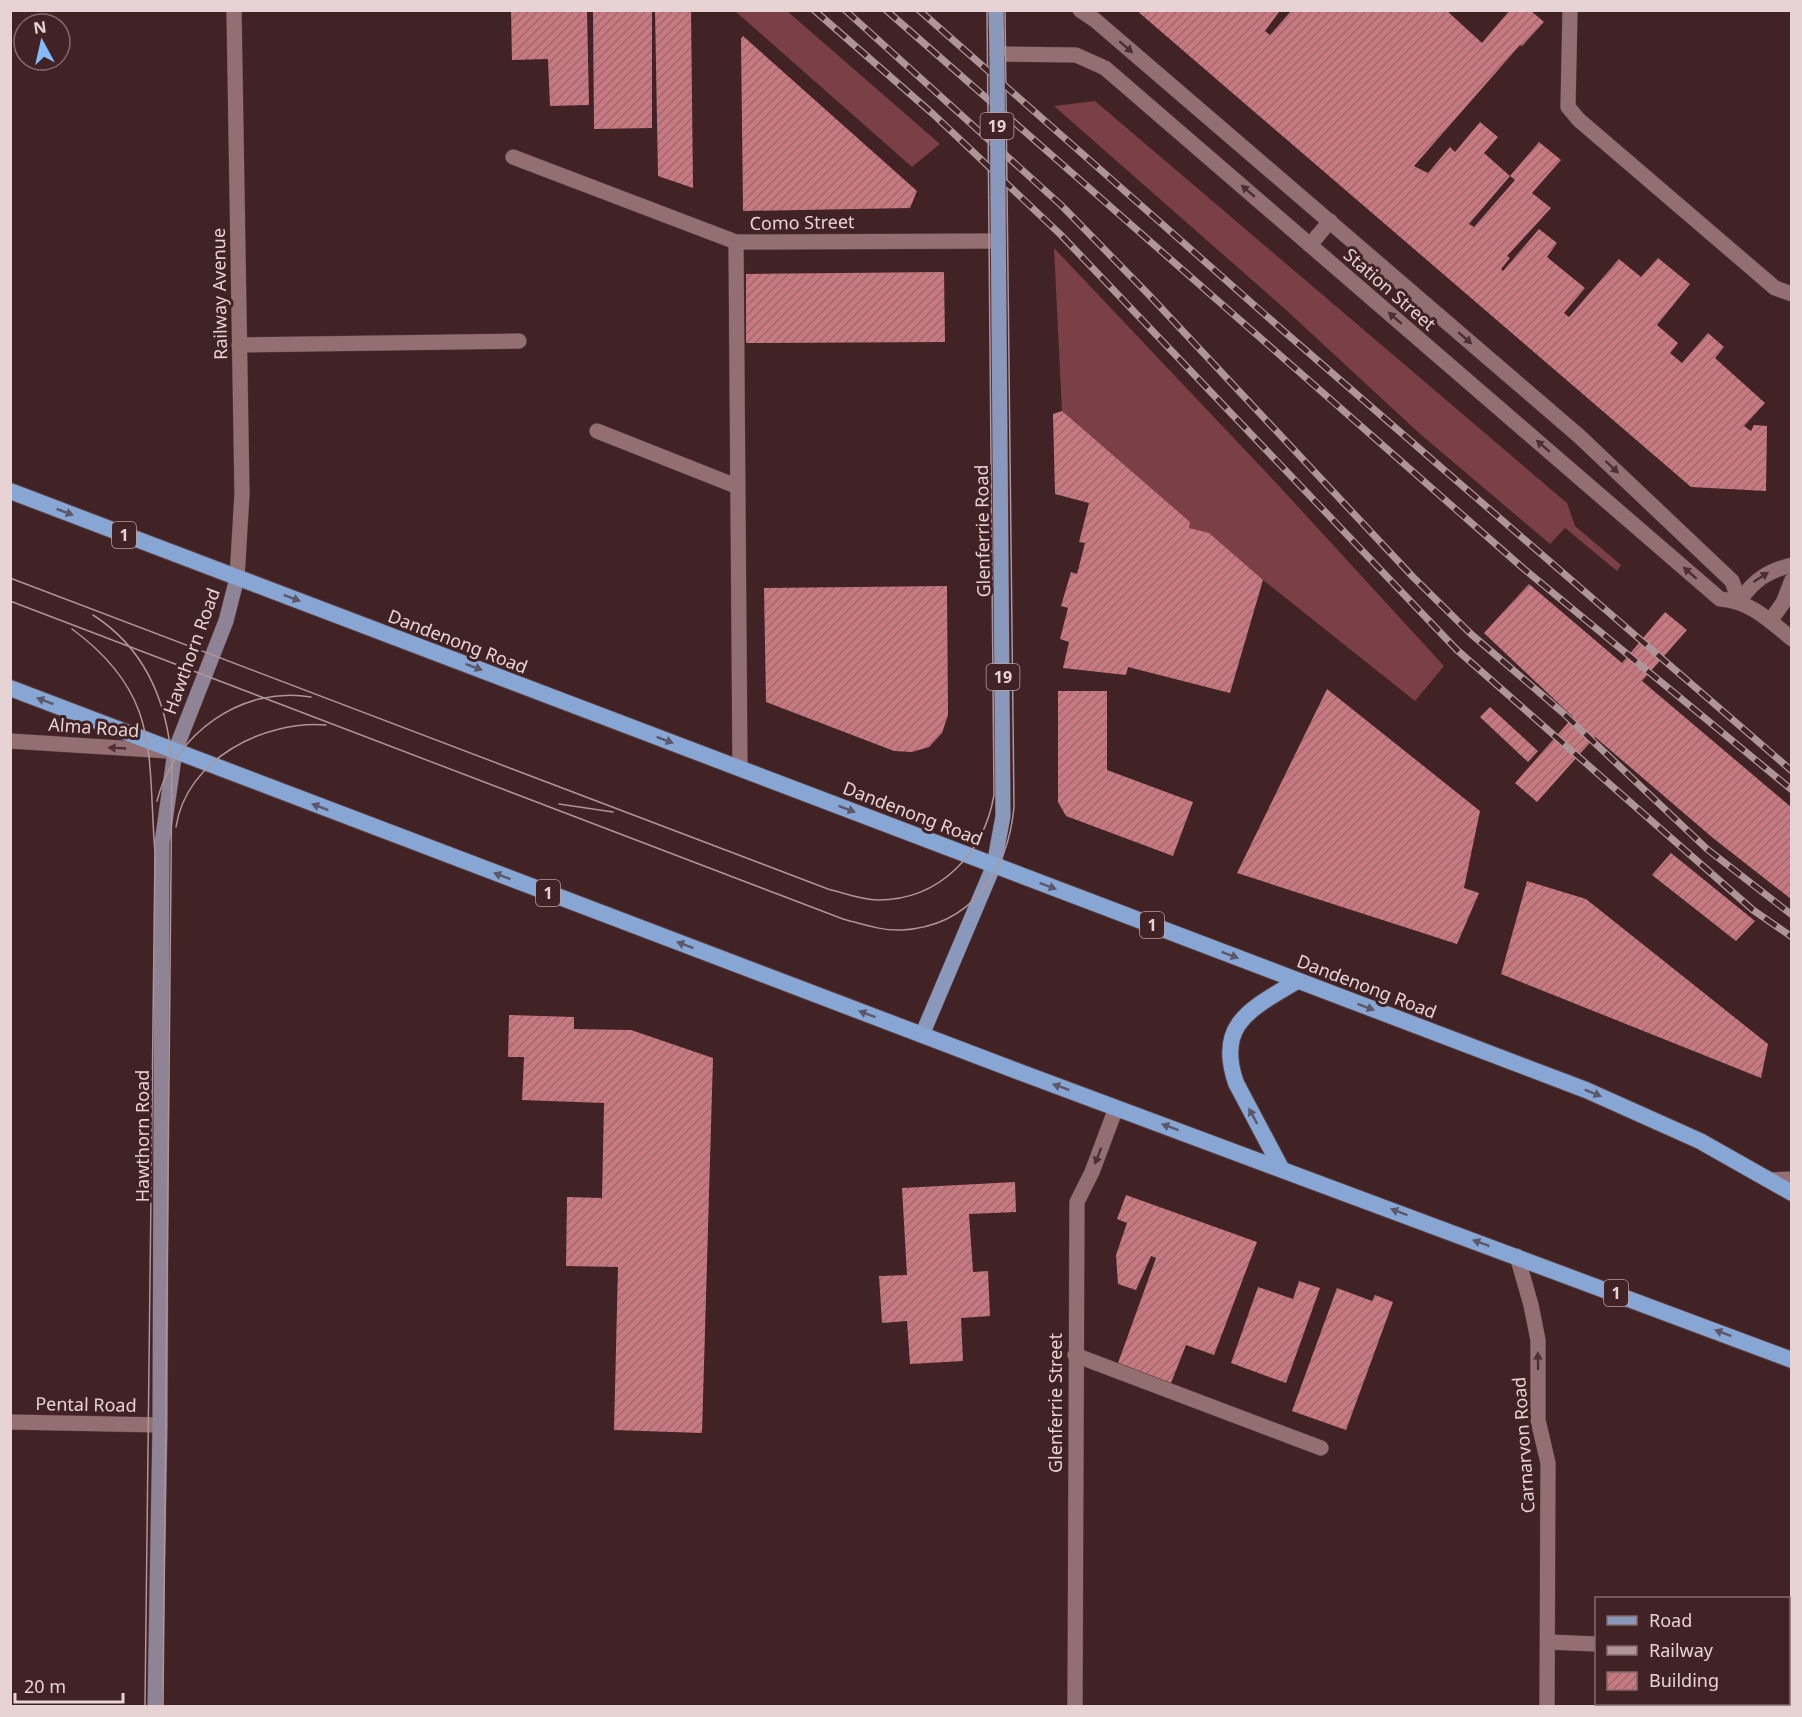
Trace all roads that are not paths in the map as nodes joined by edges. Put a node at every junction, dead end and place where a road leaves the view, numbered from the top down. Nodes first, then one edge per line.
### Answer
1 (234, 10) edge
2 (996, 10) edge
3 (1080, 10) edge
4 (1570, 10) edge
5 (997, 55) junction
6 (513, 157) dead end
7 (1330, 221) junction
8 (998, 241) junction
9 (736, 242) junction
10 (1310, 245) junction
11 (1791, 294) edge
12 (519, 341) dead end
13 (239, 345) junction
14 (597, 431) dead end
15 (736, 486) junction
16 (10, 491) edge
17 (1791, 565) edge
18 (237, 578) junction
19 (1791, 580) edge
20 (1739, 601) junction
21 (1770, 621) junction
22 (1791, 639) edge
23 (10, 688) edge
24 (10, 741) edge
25 (175, 752) junction
26 (740, 768) junction
27 (994, 865) junction
28 (1297, 981) junction
29 (922, 1035) junction
30 (1116, 1108) junction
31 (1281, 1168) junction
32 (1791, 1179) edge
33 (1769, 1180) junction
34 (1791, 1193) edge
35 (1516, 1256) junction
36 (1075, 1356) junction
37 (1791, 1360) edge
38 (10, 1422) edge
39 (160, 1425) junction
40 (1321, 1448) dead end
41 (1548, 1642) junction
42 (1595, 1644) edge
43 (155, 1707) edge
44 (1075, 1707) edge
45 (1547, 1707) edge

1 - 13 street, Railway Avenue
2 - 5 main road, Glenferrie Road / 19
3 -> 7 street, Station Street
4 - 11 street
5 - 8 main road, Glenferrie Road / 19, bridge
10 -> 5 street, Station Street
6 - 9 street, Como Street
7 - 10 street
7 -> 20 street, Station Street
8 - 9 street, Como Street
8 - 27 main road, Glenferrie Road / 19
9 - 15 street
20 -> 10 street, Station Street
12 - 13 street
13 - 18 street, Railway Avenue
14 - 15 street
15 - 26 street
16 -> 18 highway, Dandenong Road / 1
20 -> 17 street
18 - 25 main road, Hawthorn Road
18 -> 26 highway, Dandenong Road / 1
19 - 21 street
20 - 21 street, Station Street
21 - 22 street, Station Street
25 -> 23 highway, 1
25 -> 24 street, Alma Road
29 -> 25 highway, 1
25 - 39 main road, Hawthorn Road
26 -> 27 highway, Dandenong Road / 1
27 -> 28 highway, Dandenong Road / 1
27 - 29 main road, Glenferrie Road / 19
31 -> 28 highway
28 -> 33 highway, Dandenong Road / 1
30 -> 29 highway, 1
31 -> 30 highway, 1
30 -> 36 street, Glenferrie Street
35 -> 31 highway, 1
32 - 33 street
33 - 34 highway, Dandenong Road / 1
37 -> 35 highway, 1
41 -> 35 street, Carnarvon Road
36 - 40 street
36 - 44 street, Glenferrie Street
38 - 39 street, Pental Road
39 - 43 main road, Hawthorn Road
41 - 42 street
41 - 45 street, Carnarvon Road

